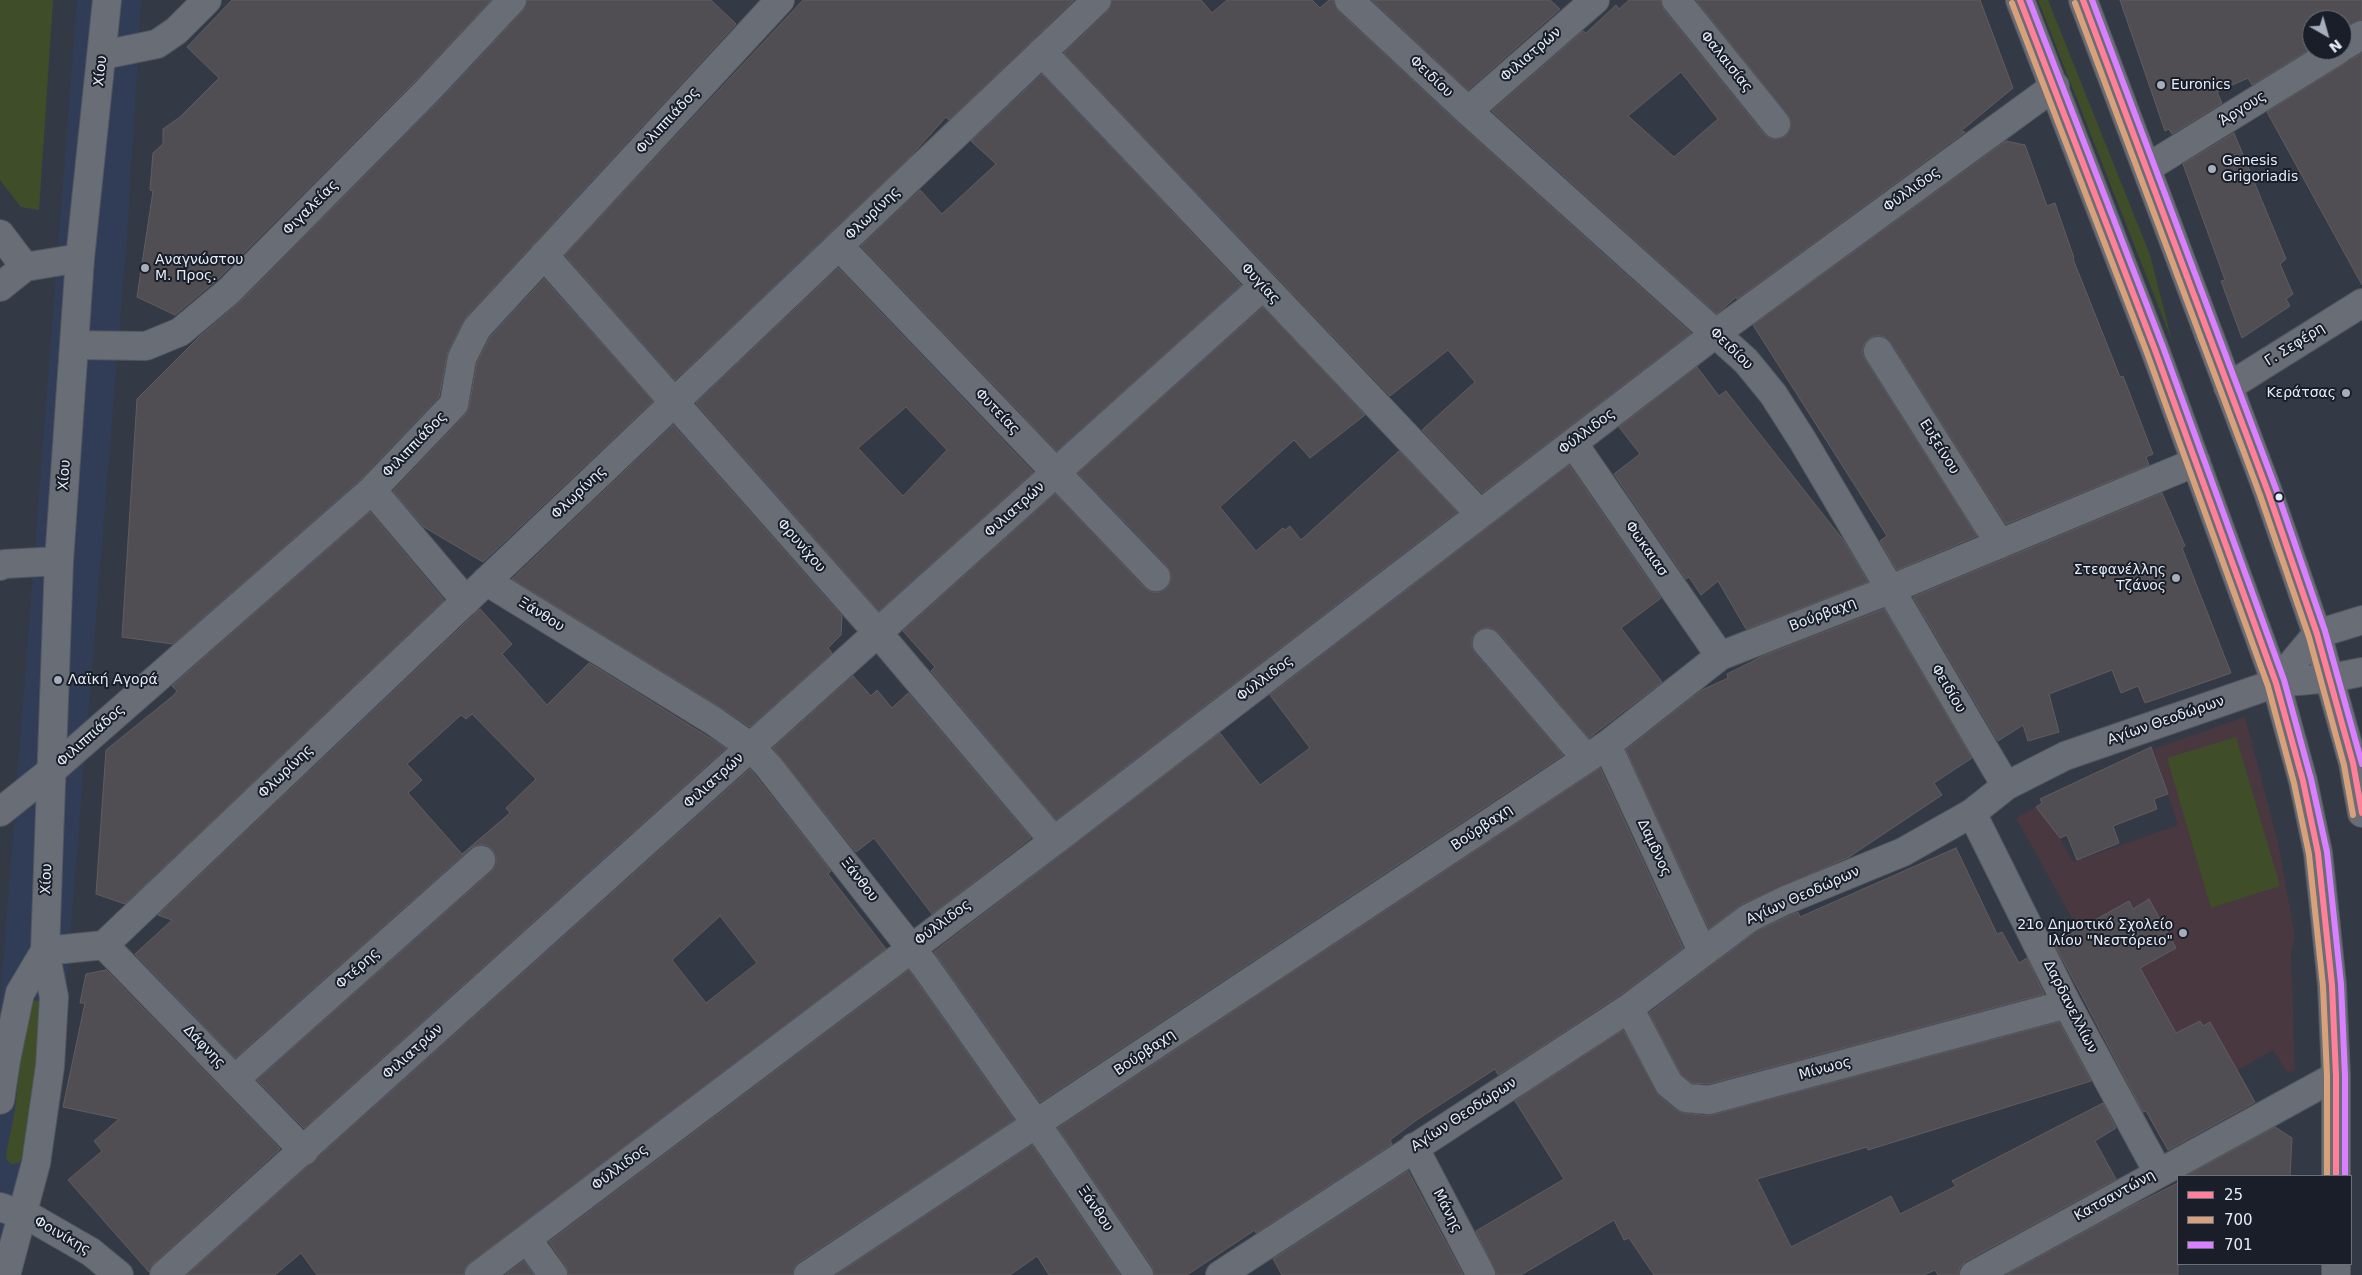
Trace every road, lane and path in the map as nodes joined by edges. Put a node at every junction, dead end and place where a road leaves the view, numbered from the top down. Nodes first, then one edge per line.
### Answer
1 (107, 0) edge
2 (207, 0) edge
3 (512, 0) edge
4 (780, 0) edge
5 (1097, 0) edge
6 (1349, 0) edge
7 (1595, 0) edge
8 (1676, 0) edge
9 (2020, 0) edge
10 (2083, 0) edge
11 (1042, 52) junction
12 (103, 55) junction
13 (2322, 60) edge
14 (2054, 86) junction
15 (1468, 111) junction
16 (1776, 124) dead end
17 (2147, 168) junction
18 (0, 234) edge
19 (839, 246) junction
20 (544, 255) junction
21 (80, 258) junction
22 (25, 267) junction
23 (1262, 286) junction
24 (0, 287) edge
25 (2362, 303) edge
26 (1715, 334) junction
27 (75, 345) junction
28 (1878, 351) dead end
29 (2228, 387) junction
30 (675, 402) junction
31 (1573, 443) junction
32 (2196, 462) junction
33 (1056, 473) junction
34 (372, 490) junction
35 (1480, 514) junction
36 (2000, 544) junction
37 (59, 561) junction
38 (0, 566) edge
39 (1156, 577) dead end
40 (486, 581) junction
41 (1889, 590) junction
42 (466, 600) junction
43 (2362, 620) edge
44 (878, 633) junction
45 (2317, 634) junction
46 (1487, 643) dead end
47 (1720, 656) junction
48 (2362, 672) edge
49 (2331, 678) junction
50 (2276, 683) junction
51 (751, 747) junction
52 (1596, 752) junction
53 (50, 772) junction
54 (2006, 786) junction
55 (0, 812) edge
56 (1972, 813) junction
57 (2362, 813) edge
58 (1054, 841) junction
59 (481, 860) dead end
60 (104, 945) junction
61 (911, 947) junction
62 (45, 951) junction
63 (1702, 951) junction
64 (2067, 1004) junction
65 (1629, 1008) junction
66 (2336, 1076) junction
67 (235, 1079) junction
68 (0, 1100) edge
69 (1037, 1125) junction
70 (1414, 1148) junction
71 (304, 1151) junction
72 (2158, 1172) junction
73 (2336, 1175) edge
74 (11, 1211) edge
75 (527, 1239) junction
76 (6, 1275) edge
77 (118, 1275) edge
78 (164, 1275) edge
79 (479, 1275) edge
80 (553, 1275) edge
81 (808, 1275) edge
82 (1139, 1275) edge
83 (1220, 1275) edge
84 (1480, 1275) edge
85 (1974, 1275) edge

1 - 12 street, Χίου
2 - 12 street
3 - 27 street, Φιγαλείας
4 - 20 street, Φιλιππιάδος
5 - 11 street, Φλωρίνης
6 - 15 street, Φειδίου
7 - 15 street, Φιλιατρών
8 - 16 street, Φαλαισίας
9 - 14 street
10 - 17 street
11 - 19 street, Φλωρίνης
11 - 23 street, Φυγίας
12 - 21 street, Χίου
13 - 17 street, Άργους
14 - 26 street, Φύλλιδος
14 - 32 street
15 - 26 street, Φειδίου
17 - 29 street
18 - 22 street
19 - 30 street, Φλωρίνης
19 - 33 street, Φυτείας
20 - 30 street, Φρυνίχου
20 - 34 street, Φιλιππιάδος
21 - 22 street
21 - 27 street, Χίου
22 - 24 street
23 - 33 street, Φιλιατρών
23 - 35 street, Φυγίας
25 - 29 street, Γ. Σεφέρη
26 - 31 street, Φύλλιδος
26 - 41 street, Φειδίου
27 - 37 street, Χίου
28 - 36 street, Ευξείνου
29 - 45 street
30 - 40 street, Φλωρίνης
30 - 44 street, Φρυνίχου
31 - 35 street, Φύλλιδος
31 - 47 street, Φωκαιασ
32 - 36 street, Βούρβαχη
32 - 50 street
33 - 39 street, Φυτείας
33 - 44 street, Φιλιατρών
34 - 42 street
34 - 53 street, Φιλιππιάδος
35 - 58 street, Φύλλιδος
36 - 41 street, Βούρβαχη
37 - 38 street
37 - 53 street, Χίου
40 - 42 street, Φλωρίνης
40 - 51 street, Ξάνθου
41 - 47 street, Βούρβαχη
41 - 54 street, Φειδίου
42 - 60 street, Φλωρίνης
43 - 45 street
44 - 51 street, Φιλιατρών
44 - 58 street, Φρυνίχου
45 - 49 street
45 - 50 street
46 - 52 street, Δαμδνος
47 - 52 street, Βούρβαχη
48 - 49 street, Αγίων Θεοδώρων
49 - 50 street, Αγίων Θεοδώρων
49 - 57 street
50 - 54 street, Αγίων Θεοδώρων
50 - 66 street
51 - 61 street, Ξάνθου
51 - 71 street, Φιλιατρών
52 - 63 street, Δαμδνος
52 - 69 street, Βούρβαχη
53 - 55 street, Φιλιππιάδος
53 - 62 street, Χίου
54 - 56 street, Αγίων Θεοδώρων
56 - 63 street, Αγίων Θεοδώρων
56 - 64 street, Δαρδανελλίων
58 - 61 street, Φύλλιδος
59 - 67 street, Φτέρης
60 - 62 street
60 - 67 street, Δάφνης
61 - 69 street, Ξάνθου
61 - 75 street, Φύλλιδος
62 - 68 street, Χίου
62 - 74 street, Χίου
63 - 65 street, Αγίων Θεοδώρων
64 - 65 street, Μίνωος
64 - 72 street, Δαρδανελλίων
65 - 70 street, Αγίων Θεοδώρων
66 - 72 street, Κατσαντώνη
66 - 73 street
67 - 71 street, Δάφνης
69 - 81 street, Βούρβαχη
69 - 82 street, Ξάνθου
70 - 83 street, Αγίων Θεοδώρων
70 - 84 street, Μάνης
71 - 78 street, Φιλιατρών
72 - 85 street, Κατσαντώνη
74 - 76 street, Χίου
74 - 77 street, Φοινίκης
75 - 79 street, Φύλλιδος
75 - 80 street

